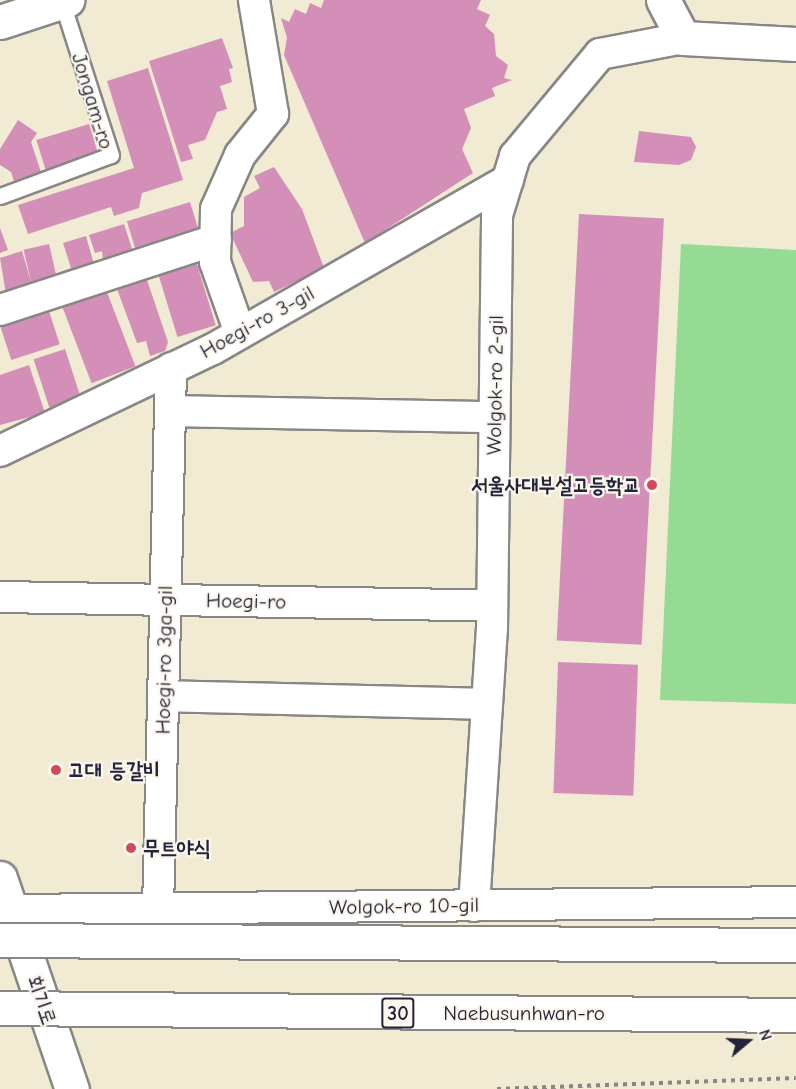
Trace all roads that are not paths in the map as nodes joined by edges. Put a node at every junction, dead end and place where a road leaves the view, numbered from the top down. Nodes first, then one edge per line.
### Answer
1 (254, 0) edge
2 (663, 0) edge
3 (64, 1) edge
4 (0, 22) edge
5 (683, 38) junction
6 (796, 44) edge
7 (508, 180) junction
8 (0, 196) edge
9 (216, 240) junction
10 (0, 310) edge
11 (240, 333) junction
12 (171, 368) junction
13 (170, 411) junction
14 (494, 417) junction
15 (0, 451) edge
16 (0, 597) edge
17 (165, 599) junction
18 (492, 606) junction
19 (163, 696) junction
20 (487, 704) junction
21 (0, 878) edge
22 (796, 902) edge
23 (474, 906) junction
24 (158, 909) junction
25 (12, 910) junction
26 (0, 940) edge
27 (796, 945) edge
28 (0, 1008) edge
29 (796, 1015) edge
30 (72, 1089) edge

1 - 9 street
2 - 5 main road
3 - 4 main road, Jongam-ro
3 - 8 lane, Jongam-ro
5 - 6 main road
5 - 7 street, Wolgok-ro 2-gil
7 - 11 street, Hoegi-ro 3-gil
7 - 14 street, Wolgok-ro 2-gil
9 - 10 street
9 - 11 street
11 - 12 street, Hoegi-ro 3-gil
12 - 13 street, Hoegi-ro 3ga-gil
12 - 15 street, Hoegi-ro 3-gil
13 - 14 street
13 - 17 street, Hoegi-ro 3ga-gil
14 - 18 street, Wolgok-ro 2-gil
16 - 17 street, Hoegi-ro
17 - 18 street, Hoegi-ro
17 - 19 street, Hoegi-ro 3ga-gil
18 - 20 street, Wolgok-ro 2-gil
19 - 20 street
19 - 24 street, Hoegi-ro 3ga-gil
20 - 23 street, Wolgok-ro 2-gil
21 - 25 main road
22 - 23 street, Wolgok-ro 10-gil
23 - 24 street, Wolgok-ro 10-gil
24 - 25 street, Wolgok-ro 10-gil
25 - 30 main road, 회기로, bridge
26 - 27 main road, bridge
28 - 29 main road, Naebusunhwan-ro / 30, bridge

